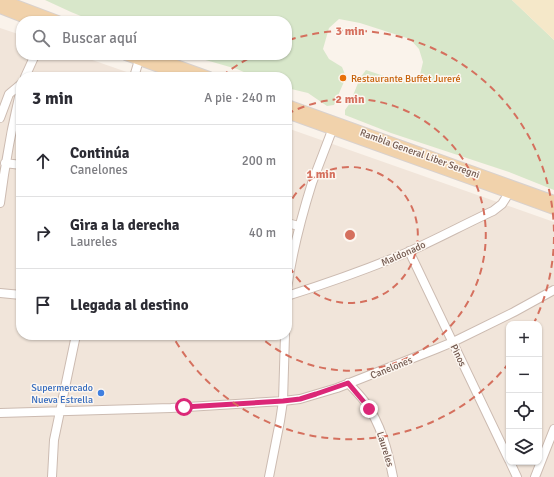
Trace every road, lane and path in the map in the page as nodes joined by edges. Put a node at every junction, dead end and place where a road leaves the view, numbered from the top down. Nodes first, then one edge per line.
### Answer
1 (2, 0) edge
2 (0, 8) edge
3 (20, 16) edge
4 (45, 16) edge
5 (33, 60) edge
6 (139, 60) joint
7 (162, 60) edge
8 (27, 72) edge
9 (135, 72) edge
10 (173, 72) edge
11 (195, 72) edge
12 (16, 88) edge
13 (292, 107) edge
14 (16, 108) edge
15 (292, 114) edge
16 (0, 118) edge
17 (334, 126) junction
18 (6, 163) junction
19 (16, 164) edge
20 (510, 193) junction
21 (554, 201) edge
22 (0, 203) edge
23 (554, 209) edge
24 (292, 224) edge
25 (299, 226) junction
26 (409, 252) junction
27 (292, 258) edge
28 (554, 290) edge
29 (0, 293) edge
30 (292, 294) edge
31 (16, 295) edge
32 (75, 340) edge
33 (285, 340) edge
34 (453, 342) junction
35 (348, 383) junction
36 (283, 401) junction
37 (61, 411) junction
38 (0, 413) edge
39 (554, 429) edge
40 (506, 453) edge
41 (512, 465) edge
42 (52, 477) edge
43 (269, 477) edge
44 (393, 477) edge
45 (517, 477) edge
46 (535, 477) edge

1 - 4 main road
2 - 3 main road
5 - 8 street
6 - 9 street
6 - 10 main road
7 - 11 main road
12 - 16 street
13 - 17 main road, Rambla General Liber Seregni
14 - 18 street
15 - 17 main road, Rambla General Liber Seregni
17 - 20 main road, Rambla General Liber Seregni
17 - 21 main road, Rambla General Liber Seregni
17 - 25 street
18 - 19 street
18 - 22 street
20 - 23 main road, Rambla General Liber Seregni
20 - 26 street, Maldonado
24 - 25 street
25 - 27 street
26 - 30 street, Maldonado
26 - 34 street, Pinos
28 - 34 street, Canelones
29 - 31 street
32 - 37 street
33 - 36 street
34 - 35 street, Canelones
34 - 40 street, Pinos
35 - 36 street, Canelones
35 - 44 street, Laureles
36 - 37 street, Canelones
36 - 43 street
37 - 38 street, Canelones
37 - 42 street
39 - 46 street
41 - 45 street, Pinos

